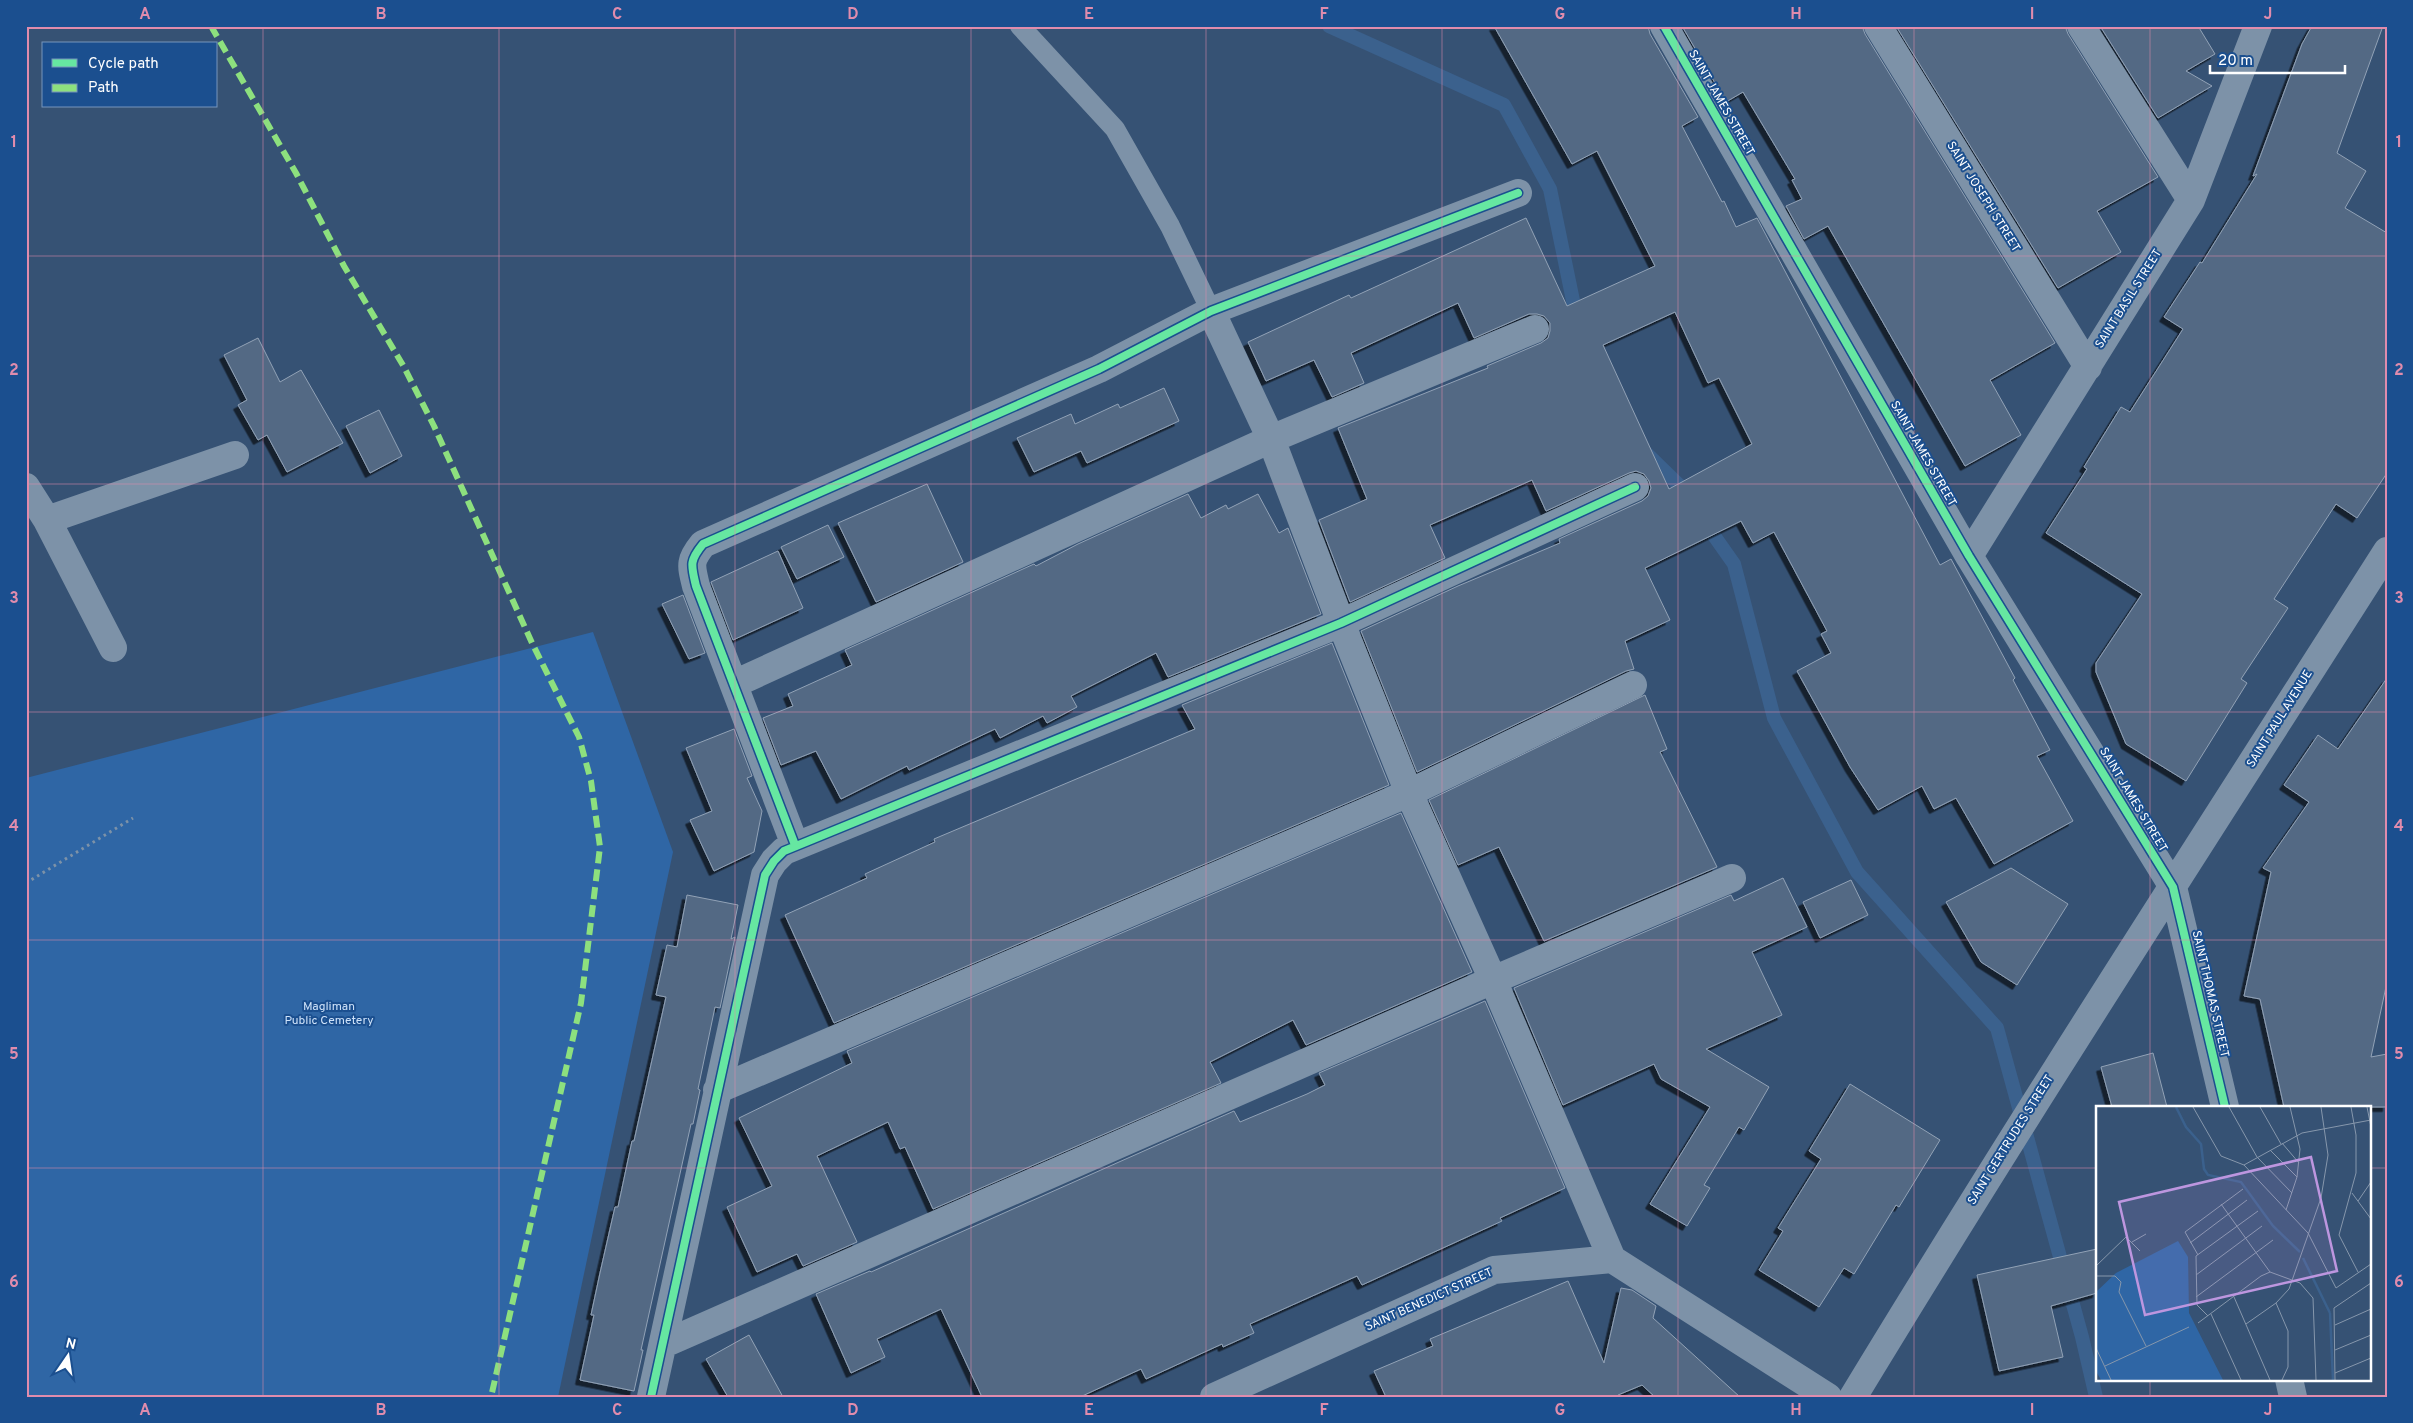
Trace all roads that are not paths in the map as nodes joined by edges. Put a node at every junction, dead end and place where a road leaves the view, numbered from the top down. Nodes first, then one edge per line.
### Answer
1 (1020, 26) edge
2 (1664, 26) edge
3 (1878, 26) edge
4 (2081, 26) edge
5 (2257, 27) edge
6 (1518, 193) dead end
7 (2191, 200) junction
8 (1211, 311) junction
9 (1535, 329) dead end
10 (2088, 367) junction
11 (1271, 439) junction
12 (235, 455) dead end
13 (26, 487) edge
14 (1635, 488) dead end
15 (47, 520) junction
16 (2387, 551) edge
17 (1969, 556) junction
18 (1341, 623) junction
19 (113, 648) dead end
20 (734, 684) junction
21 (1633, 685) dead end
22 (1409, 793) junction
23 (795, 845) junction
24 (1732, 878) dead end
25 (2173, 887) junction
26 (1493, 980) junction
27 (717, 1090) junction
28 (2225, 1106) edge
29 (1612, 1259) junction
30 (664, 1344) junction
31 (2289, 1380) edge
32 (651, 1397) edge
33 (1214, 1397) edge
34 (1828, 1397) edge
35 (1854, 1397) edge
36 (2293, 1397) edge

1 - 8 lane
2 - 17 street, SAINT JAMES STREET
3 - 10 street, SAINT JOSEPH STREET
4 - 7 street
5 - 7 street, SAINT BASIL STREET
6 - 8 street
7 - 10 street, SAINT BASIL STREET
8 - 11 street
8 - 20 street
9 - 11 street
10 - 17 street, SAINT BASIL STREET
11 - 18 street
11 - 20 street
12 - 15 street
13 - 15 street
14 - 18 street
15 - 19 street
16 - 25 street, SAINT PAUL AVENUE
17 - 25 street, SAINT JAMES STREET
18 - 22 street
18 - 23 street
20 - 23 street
21 - 22 street
22 - 26 street
22 - 27 street
23 - 27 street
24 - 26 street
25 - 28 street, SAINT THOMAS STREET
25 - 35 street, SAINT GERTRUDES STREET
26 - 29 street
26 - 30 street
27 - 30 street
29 - 33 street, SAINT BENEDICT STREET
29 - 34 street
30 - 32 street
31 - 36 street

